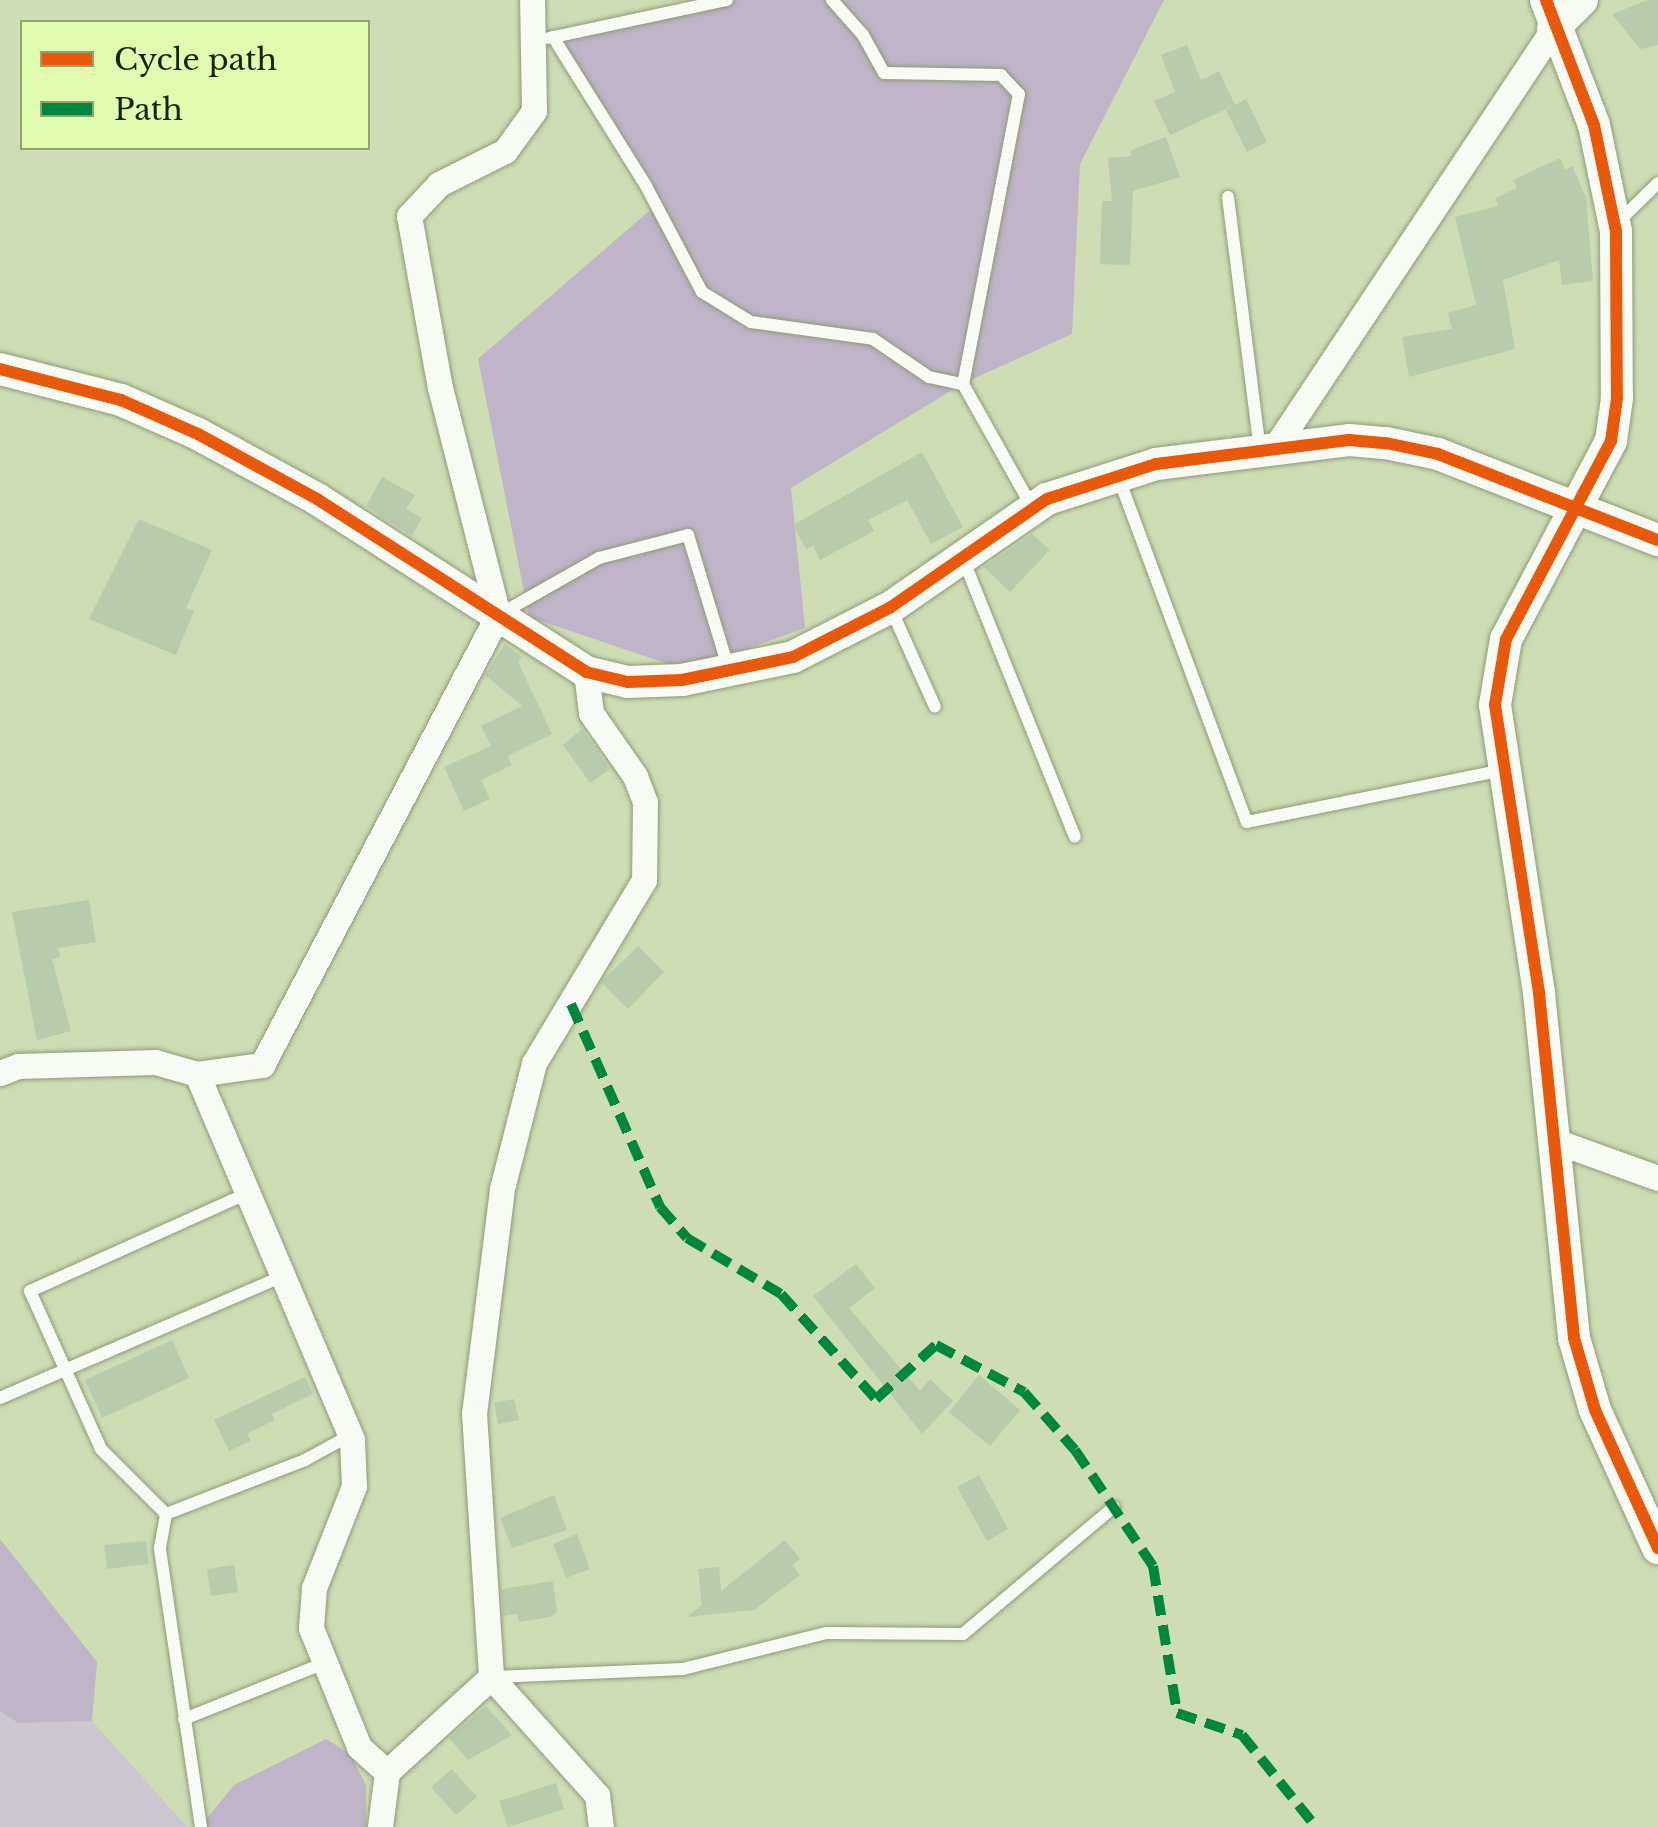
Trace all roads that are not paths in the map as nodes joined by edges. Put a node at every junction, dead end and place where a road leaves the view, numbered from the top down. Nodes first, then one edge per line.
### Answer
1 (532, 0) edge
2 (728, 0) edge
3 (832, 0) edge
4 (1582, 0) edge
5 (1549, 14) edge
6 (542, 39) junction
7 (1658, 183) edge
8 (1228, 197) dead end
9 (1615, 224) junction
10 (0, 369) edge
11 (962, 384) junction
12 (1267, 450) junction
13 (1118, 473) junction
14 (1033, 509) junction
15 (1578, 512) junction
16 (1658, 540) edge
17 (963, 558) junction
18 (890, 608) junction
19 (498, 616) junction
20 (586, 672) junction
21 (730, 672) junction
22 (935, 707) dead end
23 (1504, 770) junction
24 (1075, 837) dead end
25 (0, 1073) edge
26 (198, 1074) junction
27 (1558, 1142) junction
28 (1658, 1178) edge
29 (246, 1194) junction
30 (281, 1277) junction
31 (63, 1372) junction
32 (0, 1398) edge
33 (350, 1436) junction
34 (1114, 1507) dead end
35 (166, 1514) junction
36 (1658, 1548) edge
37 (322, 1664) junction
38 (491, 1678) junction
39 (184, 1718) junction
40 (386, 1772) junction
41 (201, 1827) edge
42 (380, 1827) edge
43 (601, 1827) edge

1 - 6 street
2 - 6 lane
3 - 11 lane
4 - 5 street
5 - 9 street
5 - 12 street
6 - 11 lane
6 - 19 street
7 - 9 lane
8 - 12 lane
9 - 15 street
10 - 19 street
11 - 14 lane
12 - 13 street
12 - 15 street
13 - 14 street
13 - 23 lane
14 - 17 street
15 - 16 street
15 - 23 street
17 - 18 street
17 - 24 lane
18 - 21 street
18 - 22 lane
19 - 20 street
19 - 21 lane
19 - 26 street
20 - 21 street
20 - 38 street
23 - 27 street
25 - 26 street
26 - 29 street
27 - 28 street
27 - 36 street
29 - 30 street
29 - 31 lane
30 - 31 lane
30 - 33 street
31 - 32 lane
31 - 35 lane
33 - 35 lane
33 - 37 street
34 - 38 lane
35 - 39 lane
37 - 39 lane
37 - 40 street
38 - 40 street
38 - 43 street
39 - 41 lane
40 - 42 street

